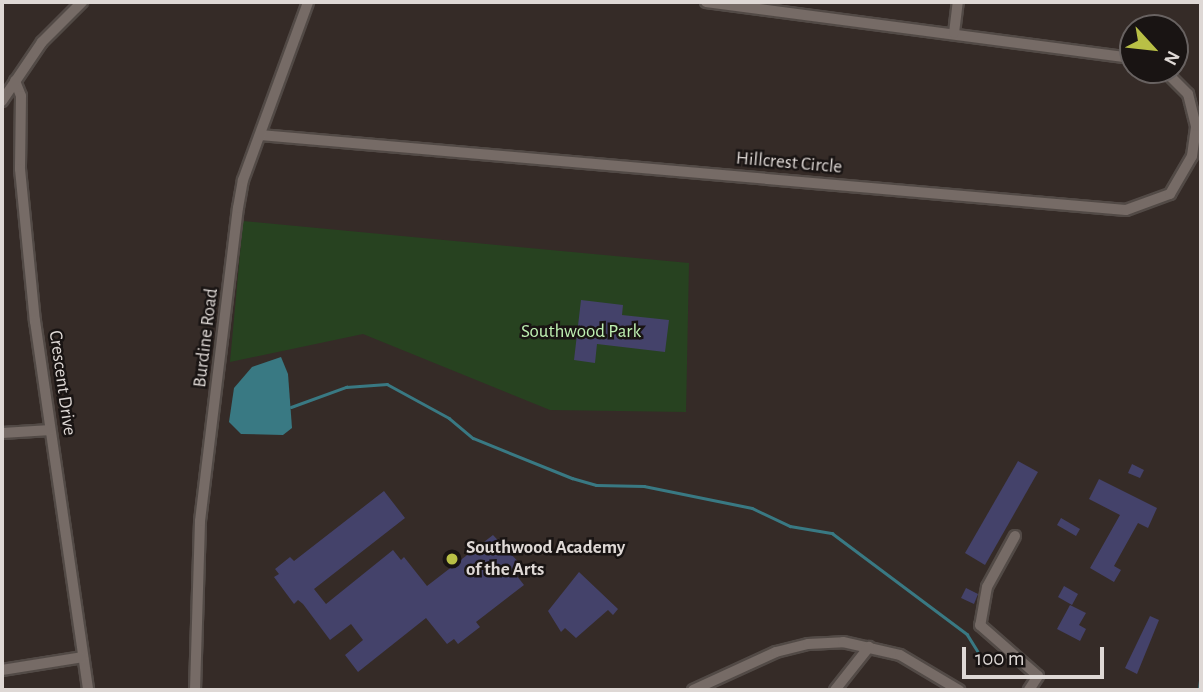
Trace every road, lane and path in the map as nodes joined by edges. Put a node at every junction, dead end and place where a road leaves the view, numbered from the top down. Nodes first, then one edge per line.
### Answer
1 (82, 2) edge
2 (308, 2) edge
3 (706, 2) edge
4 (958, 2) edge
5 (954, 33) junction
6 (1119, 56) edge
7 (15, 81) junction
8 (1178, 84) edge
9 (2, 101) edge
10 (260, 135) junction
11 (50, 430) junction
12 (2, 433) edge
13 (1015, 536) dead end
14 (869, 647) junction
15 (83, 657) junction
16 (2, 670) edge
17 (955, 689) edge
18 (88, 690) edge
19 (195, 690) edge
20 (693, 690) edge
21 (835, 690) edge
22 (1029, 690) edge

1 - 7 street
2 - 10 street, Burdine Road
3 - 5 street
4 - 5 street
5 - 6 street
7 - 9 street
7 - 11 street, Crescent Drive
8 - 10 street, Hillcrest Circle
10 - 19 street, Burdine Road
11 - 12 street
11 - 15 street, Crescent Drive
13 - 22 street
14 - 17 street
14 - 20 street
14 - 21 street
15 - 16 street
15 - 18 street, Crescent Drive

